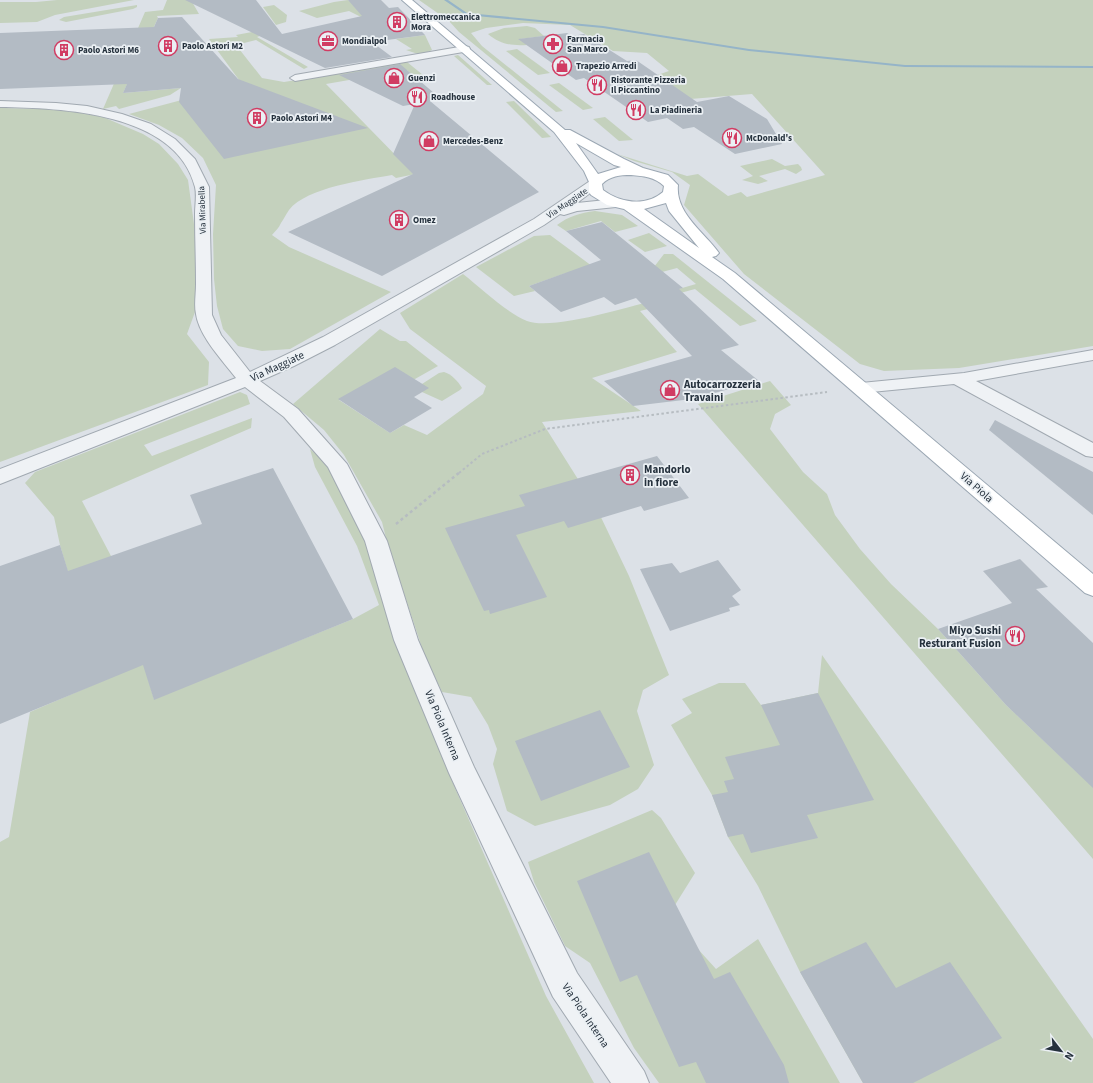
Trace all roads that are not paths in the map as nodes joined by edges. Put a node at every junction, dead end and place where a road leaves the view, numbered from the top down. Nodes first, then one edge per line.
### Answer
1 (407, 0) edge
2 (465, 49) junction
3 (295, 78) dead end
4 (0, 104) edge
5 (558, 129) junction
6 (644, 172) junction
7 (596, 183) junction
8 (670, 194) junction
9 (622, 204) junction
10 (539, 222) junction
11 (729, 276) junction
12 (1093, 355) edge
13 (958, 379) junction
14 (247, 380) junction
15 (860, 388) junction
16 (1093, 451) edge
17 (0, 476) edge
18 (1093, 587) edge
19 (632, 1083) edge

1 - 2 main road
2 - 3 street
2 - 5 main road
4 - 14 street, Via Mirabella
5 - 6 main road
5 - 7 main road
6 - 7 main road
6 - 8 main road
7 - 9 main road
7 - 10 street, Via Maggiate
8 - 9 main road
8 - 11 main road
9 - 10 street, Via Maggiate
9 - 11 main road
10 - 14 street, Via Maggiate
11 - 15 main road, Via Piola
12 - 13 street
13 - 15 street
13 - 16 street
14 - 17 street, Via Maggiate
14 - 19 street, Via Piola Interna
15 - 18 main road, Via Piola

